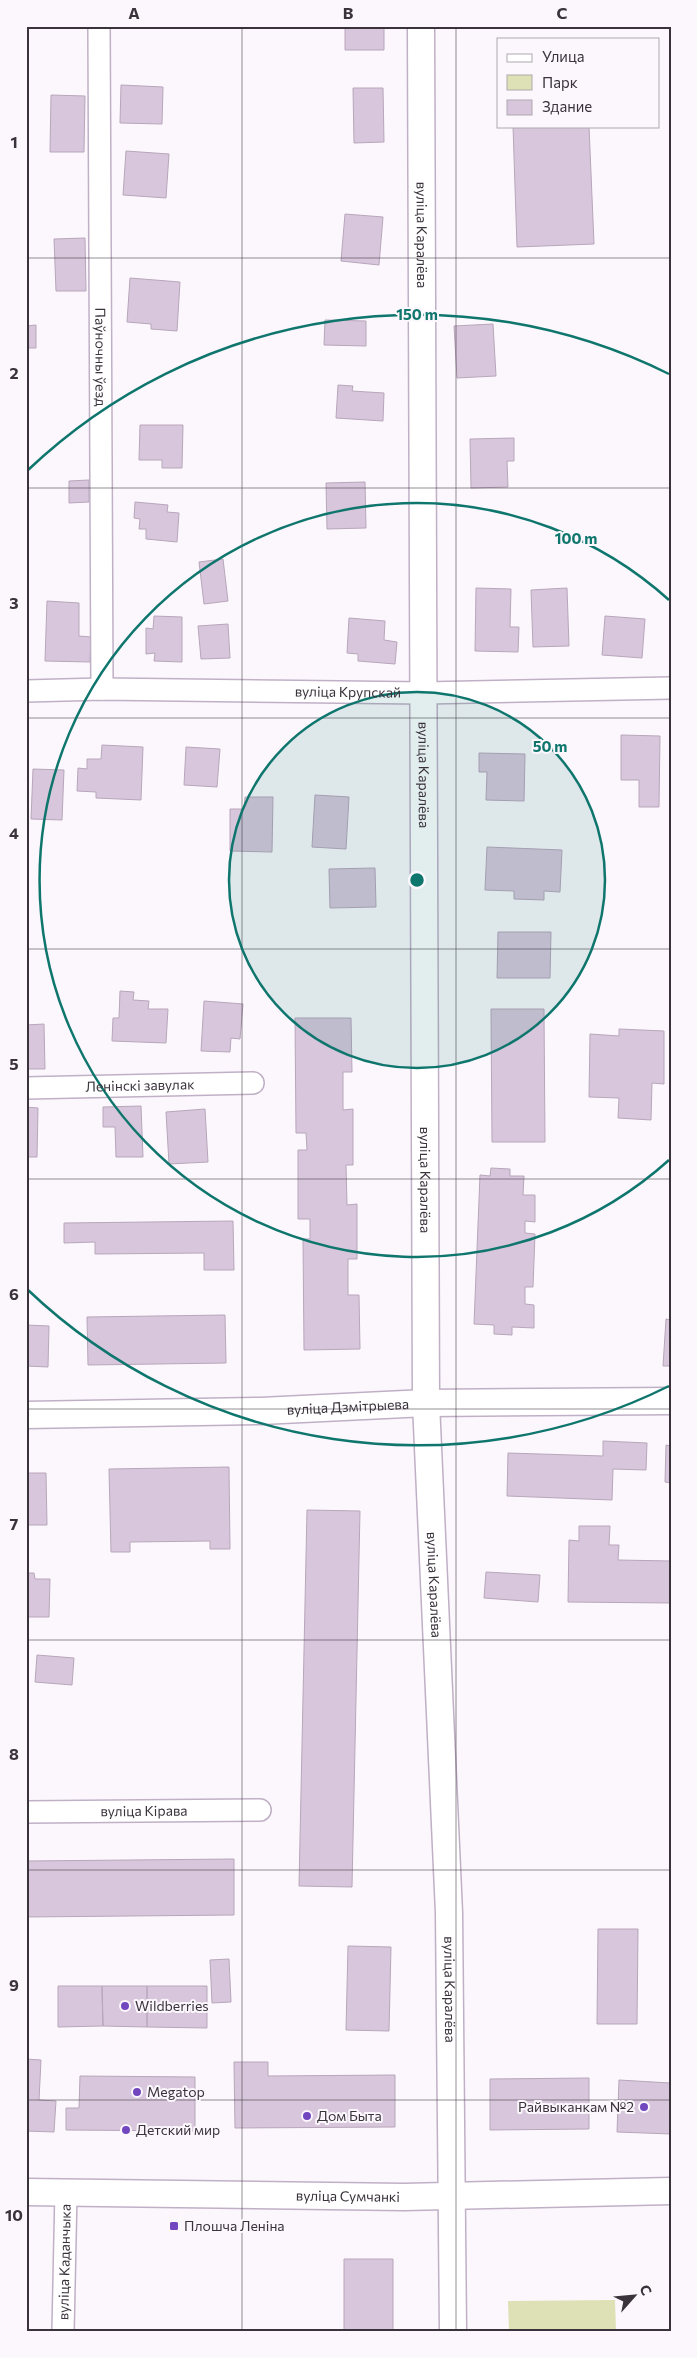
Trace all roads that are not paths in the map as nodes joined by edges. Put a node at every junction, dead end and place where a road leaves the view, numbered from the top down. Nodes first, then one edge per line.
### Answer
1 (99, 26) edge
2 (421, 26) edge
3 (102, 688) junction
4 (671, 688) edge
5 (26, 691) edge
6 (424, 693) junction
7 (253, 1084) dead end
8 (26, 1088) edge
9 (671, 1401) edge
10 (426, 1403) junction
11 (26, 1415) edge
12 (260, 1810) dead end
13 (26, 1812) edge
14 (671, 2191) edge
15 (26, 2192) edge
16 (66, 2192) junction
17 (451, 2194) junction
18 (62, 2332) edge
19 (453, 2332) edge

1 - 3 street, Паўночны ўезд
2 - 6 street, вуліца Каралёва
3 - 5 street, вуліца Крупскай
3 - 6 street, вуліца Крупскай
4 - 6 street, вуліца Крупскай
6 - 10 street, вуліца Каралёва
7 - 8 street, Ленінскі завулак
9 - 10 street, вуліца Дзмітрыева
10 - 11 street, вуліца Дзмітрыева
10 - 17 street, вуліца Каралёва
12 - 13 street, вуліца Кірава
14 - 17 street, вуліца Сумчанкі
15 - 16 street, вуліца Сумчанкі
16 - 17 street, вуліца Сумчанкі
16 - 18 street, вуліца Каданчыка
17 - 19 street, вуліца Каралёва

